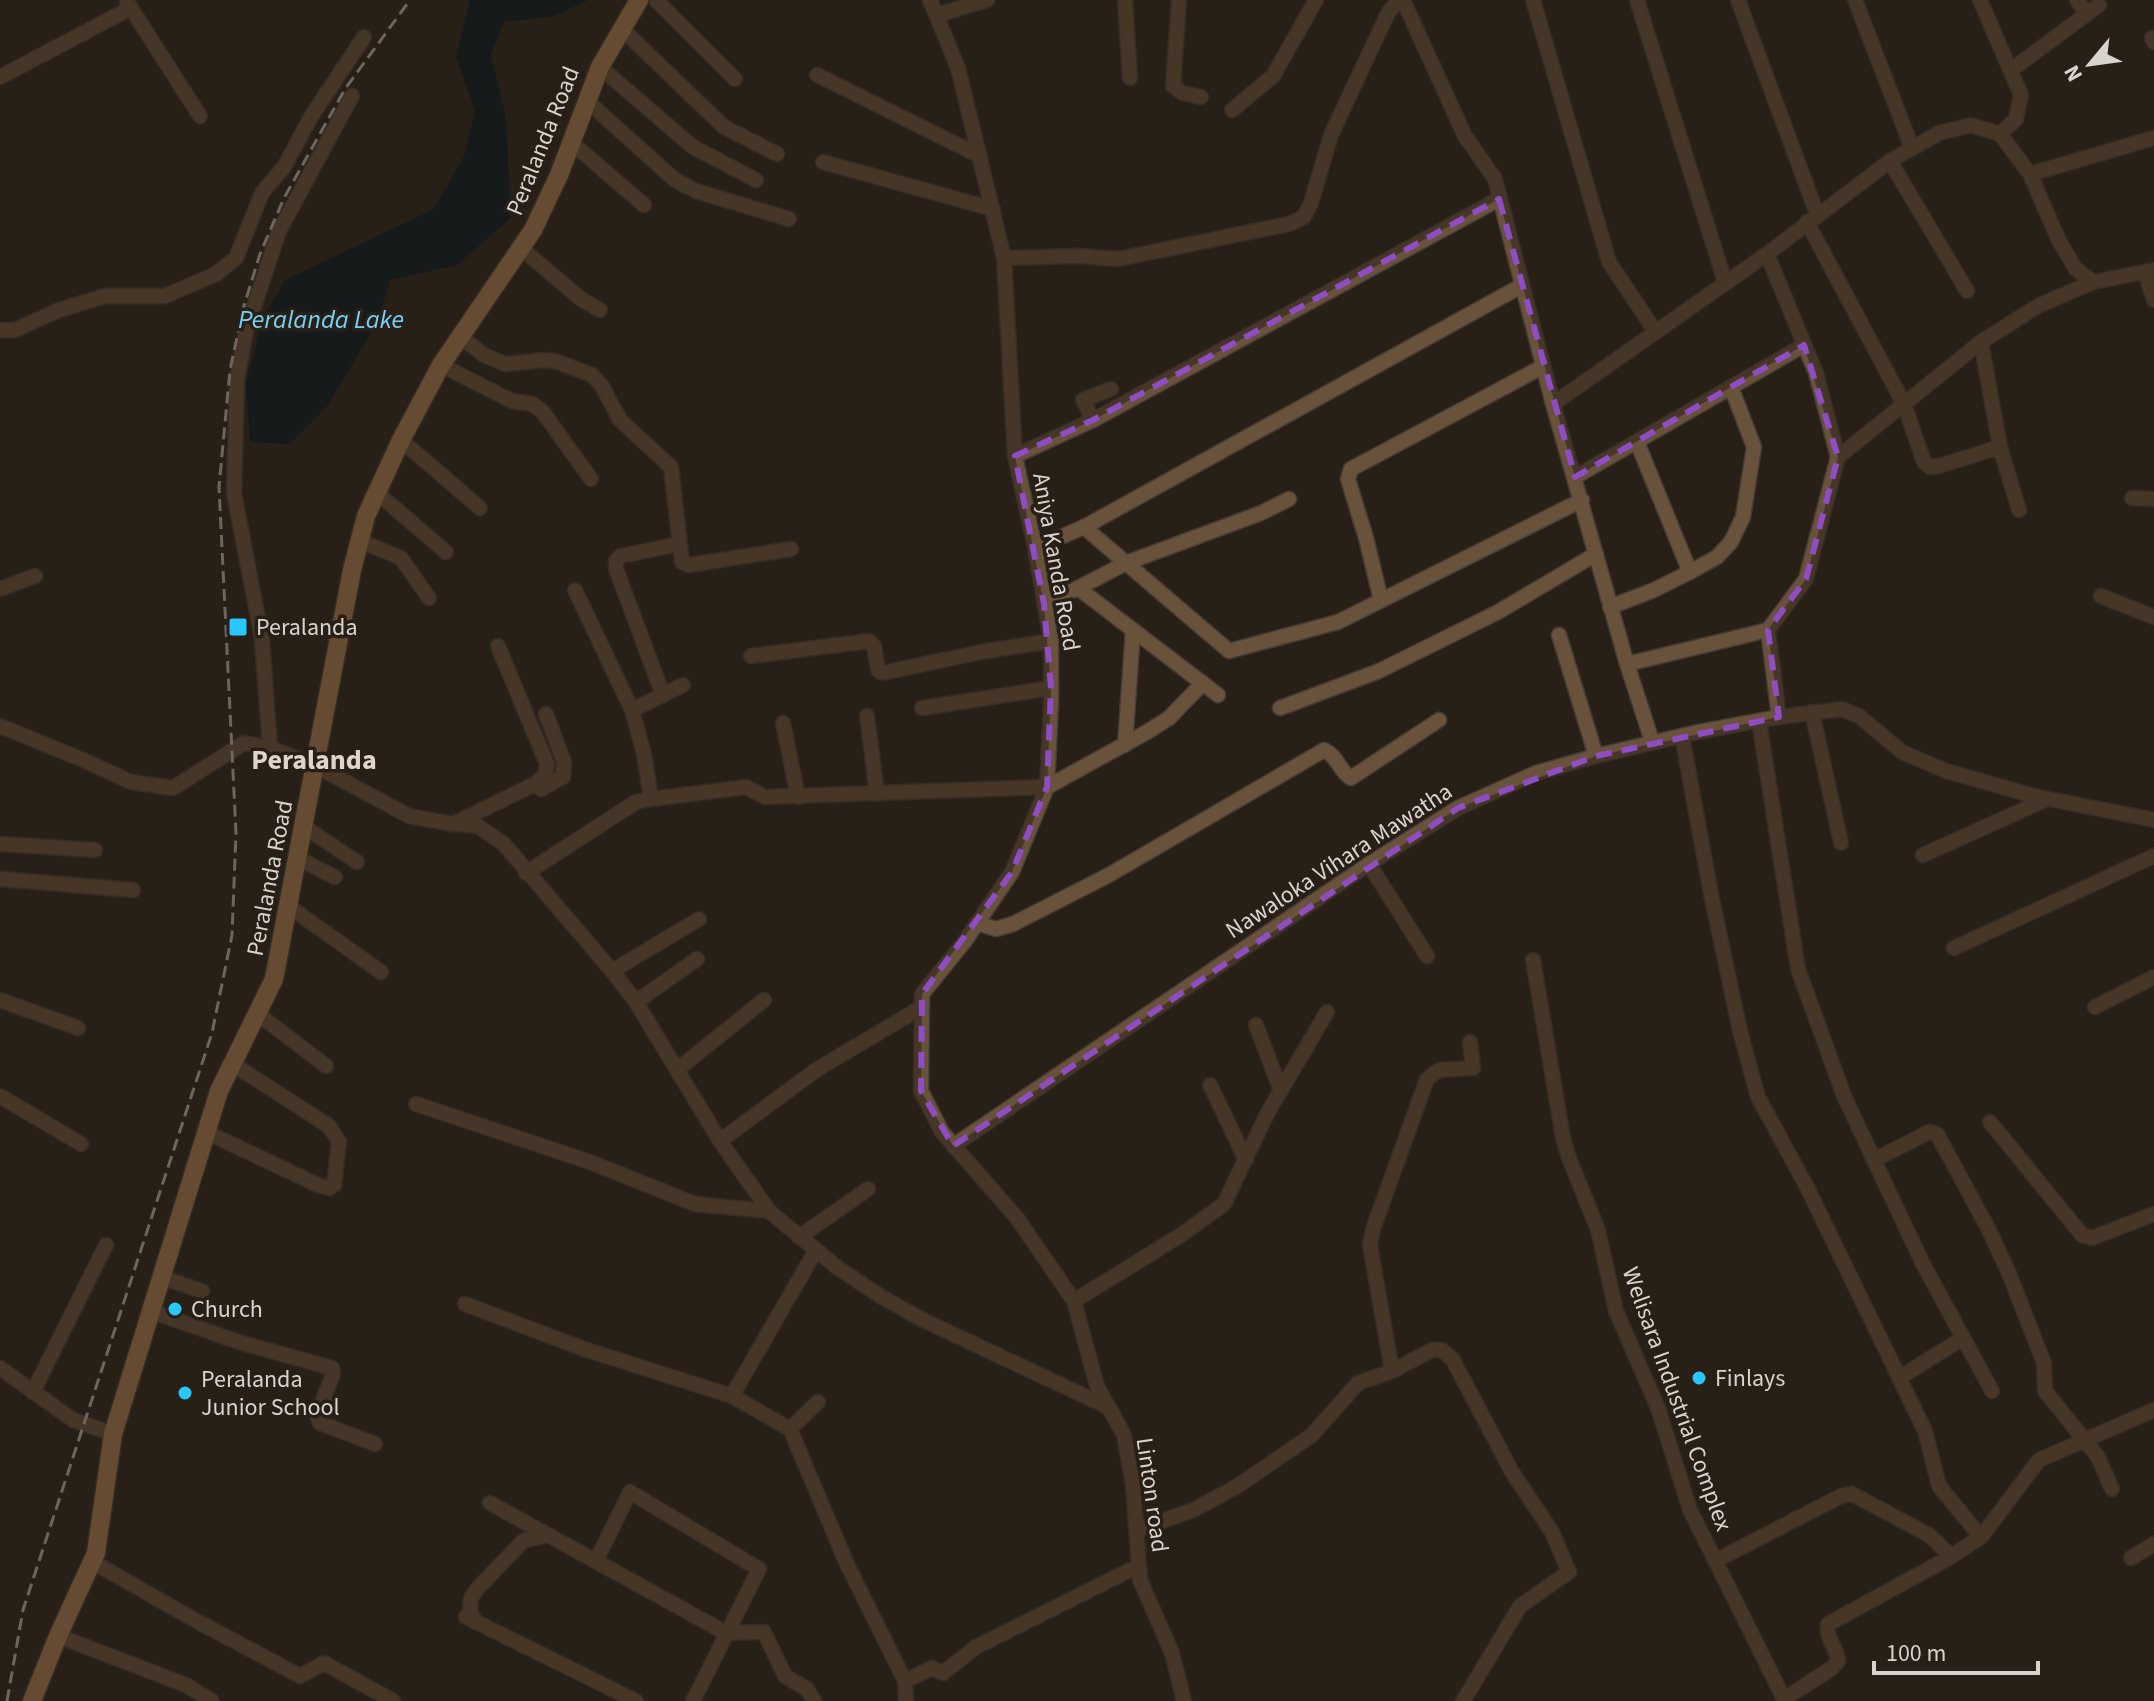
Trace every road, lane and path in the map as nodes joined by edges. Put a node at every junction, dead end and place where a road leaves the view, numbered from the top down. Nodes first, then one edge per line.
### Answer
1 (639, 0) edge
2 (656, 0) edge
3 (930, 0) edge
4 (987, 0) edge
5 (1125, 0) edge
6 (1179, 0) edge
7 (1316, 0) edge
8 (1401, 0) edge
9 (1533, 0) edge
10 (1637, 0) edge
11 (1738, 0) edge
12 (1855, 0) edge
13 (1980, 0) edge
14 (2077, 0) edge
15 (128, 4) edge
16 (2099, 5) dead end
17 (2086, 14) junction
18 (937, 15) junction
19 (621, 28) junction
20 (364, 37) dead end
21 (600, 67) junction
22 (2011, 70) junction
23 (817, 75) dead end
24 (0, 77) edge
25 (1130, 78) dead end
26 (735, 79) dead end
27 (352, 96) dead end
28 (1201, 97) dead end
29 (586, 100) junction
30 (1232, 110) dead end
31 (200, 116) dead end
32 (2000, 134) junction
33 (2154, 138) edge
34 (572, 143) junction
35 (1912, 148) junction
36 (777, 154) dead end
37 (980, 156) junction
38 (1890, 161) junction
39 (823, 162) dead end
40 (2030, 174) junction
41 (756, 180) dead end
42 (1499, 199) junction
43 (644, 205) dead end
44 (993, 209) junction
45 (1812, 218) junction
46 (789, 219) dead end
47 (522, 249) junction
48 (1767, 254) junction
49 (1004, 258) junction
50 (2149, 271) edge
51 (1725, 282) junction
52 (2093, 282) junction
53 (1521, 286) junction
54 (1967, 291) dead end
55 (2154, 300) edge
56 (600, 310) dead end
57 (0, 330) edge
58 (1655, 331) junction
59 (461, 337) junction
60 (1981, 342) junction
61 (1804, 345) junction
62 (441, 365) junction
63 (1542, 367) junction
64 (1731, 387) junction
65 (1111, 389) dead end
66 (1553, 404) junction
67 (1904, 404) junction
68 (1093, 420) junction
69 (401, 440) junction
70 (1637, 442) junction
71 (2000, 447) junction
72 (1015, 456) junction
73 (1838, 457) junction
74 (1575, 477) junction
75 (591, 479) dead end
76 (376, 492) junction
77 (2132, 498) dead end
78 (1289, 499) dead end
79 (2154, 499) edge
80 (1582, 500) junction
81 (480, 508) dead end
82 (2019, 510) dead end
83 (1084, 527) junction
84 (358, 540) junction
85 (679, 544) junction
86 (1035, 548) junction
87 (791, 549) dead end
88 (446, 552) dead end
89 (1596, 554) junction
90 (1126, 563) junction
91 (1690, 572) junction
92 (35, 576) dead end
93 (1078, 588) junction
94 (0, 589) edge
95 (575, 590) dead end
96 (2101, 596) dead end
97 (429, 598) dead end
98 (1381, 600) junction
99 (1044, 604) junction
100 (1610, 607) junction
101 (2154, 617) edge
102 (1133, 630) junction
103 (1768, 630) junction
104 (1559, 635) dead end
105 (1051, 641) junction
106 (498, 646) dead end
107 (751, 656) dead end
108 (1627, 664) junction
109 (1203, 683) junction
110 (683, 685) dead end
111 (1051, 688) junction
112 (663, 695) junction
113 (1218, 695) dead end
114 (922, 708) dead end
115 (1280, 708) dead end
116 (632, 710) junction
117 (1812, 712) junction
118 (546, 714) dead end
119 (867, 716) dead end
120 (1779, 717) junction
121 (1439, 720) dead end
122 (1759, 721) junction
123 (783, 723) dead end
124 (1, 729) edge
125 (1682, 736) junction
126 (1652, 741) junction
127 (1125, 745) junction
128 (270, 748) junction
129 (1596, 756) junction
130 (316, 766) junction
131 (535, 784) junction
132 (1047, 787) junction
133 (877, 794) junction
134 (798, 797) junction
135 (651, 799) junction
136 (2047, 799) junction
137 (2154, 820) edge
138 (453, 824) junction
139 (303, 826) junction
140 (1841, 843) dead end
141 (0, 844) edge
142 (95, 850) dead end
143 (1923, 855) dead end
144 (2154, 856) edge
145 (297, 858) junction
146 (357, 862) dead end
147 (1369, 864) junction
148 (526, 873) junction
149 (335, 877) dead end
150 (0, 879) edge
151 (133, 890) dead end
152 (288, 906) junction
153 (699, 919) dead end
154 (977, 923) junction
155 (1954, 948) dead end
156 (1427, 956) dead end
157 (697, 959) dead end
158 (1533, 960) dead end
159 (612, 971) junction
160 (381, 972) dead end
161 (2154, 977) edge
162 (0, 1000) edge
163 (764, 1000) dead end
164 (636, 1002) junction
165 (922, 1007) junction
166 (2095, 1007) dead end
167 (1327, 1012) dead end
168 (258, 1014) junction
169 (1256, 1025) dead end
170 (78, 1028) dead end
171 (1470, 1042) dead end
172 (231, 1063) junction
173 (326, 1066) dead end
174 (678, 1069) junction
175 (1210, 1085) dead end
176 (1281, 1091) junction
177 (0, 1096) edge
178 (416, 1104) dead end
179 (1990, 1122) dead end
180 (206, 1132) junction
181 (720, 1141) junction
182 (81, 1144) dead end
183 (953, 1146) junction
184 (1246, 1160) junction
185 (1874, 1160) junction
186 (868, 1189) dead end
187 (769, 1211) junction
188 (2154, 1214) edge
189 (799, 1237) junction
190 (106, 1245) dead end
191 (816, 1250) junction
192 (161, 1277) junction
193 (202, 1291) dead end
194 (1074, 1301) junction
195 (465, 1304) dead end
196 (150, 1311) junction
197 (1963, 1338) junction
198 (0, 1368) edge
199 (1392, 1371) junction
200 (1899, 1378) junction
201 (1992, 1391) dead end
202 (33, 1392) junction
203 (732, 1396) junction
204 (818, 1402) dead end
205 (1108, 1407) junction
206 (2154, 1410) edge
207 (790, 1429) junction
208 (113, 1434) junction
209 (2085, 1440) junction
210 (375, 1444) dead end
211 (2112, 1489) dead end
212 (490, 1503) dead end
213 (1137, 1530) junction
214 (548, 1535) junction
215 (1981, 1537) junction
216 (2154, 1544) edge
217 (1951, 1556) junction
218 (2131, 1558) dead end
219 (596, 1561) junction
220 (1715, 1561) junction
221 (93, 1562) junction
222 (1140, 1570) junction
223 (726, 1633) junction
224 (58, 1636) junction
225 (905, 1681) junction
226 (1785, 1700) edge
227 (32, 1701) edge
228 (212, 1701) edge
229 (393, 1701) edge
230 (636, 1701) edge
231 (693, 1701) edge
232 (814, 1701) edge
233 (906, 1701) edge
234 (1184, 1701) edge
235 (1463, 1701) edge

1 - 19 main road, Peralanda Road
2 - 26 street
3 - 18 street, Aniya Kanda Road
4 - 18 street
5 - 25 street
6 - 28 street
7 - 30 street
8 - 42 street
8 - 49 street
9 - 58 street
10 - 51 street
11 - 45 street
12 - 35 street
13 - 22 street
14 - 17 street
15 - 24 street
15 - 31 street
16 - 17 street
17 - 22 street
18 - 37 street, Aniya Kanda Road
19 - 21 main road, Peralanda Road
19 - 36 street
20 - 57 street
21 - 29 main road, Peralanda Road
21 - 41 street
22 - 32 street
23 - 37 street
27 - 128 street
29 - 34 main road, Peralanda Road
29 - 46 street
32 - 35 street
32 - 40 street
33 - 40 street
34 - 43 street
34 - 47 main road, Peralanda Road
35 - 38 street
37 - 44 street, Aniya Kanda Road
38 - 45 street
38 - 54 street
39 - 44 street
40 - 52 street
42 - 53 street
42 - 68 street
44 - 49 street, Aniya Kanda Road
45 - 48 street
45 - 67 street
47 - 56 street
47 - 59 main road, Peralanda Road
48 - 51 street
48 - 61 street
49 - 72 street, Aniya Kanda Road
50 - 52 street
50 - 55 street
51 - 58 street
52 - 60 street
53 - 63 street
53 - 83 street
58 - 66 street
59 - 62 main road, Peralanda Road
59 - 85 street
60 - 67 street
60 - 71 street
61 - 64 street
61 - 73 street
62 - 69 main road, Peralanda Road
62 - 75 street
63 - 66 street
63 - 98 street
64 - 70 street
64 - 91 street
65 - 68 street
66 - 74 street
67 - 71 street
67 - 73 street
68 - 72 street
69 - 76 main road, Peralanda Road
69 - 81 street
70 - 74 street
70 - 91 street
71 - 82 street
72 - 86 street, Aniya Kanda Road
73 - 103 street
74 - 80 street
76 - 84 main road, Peralanda Road
76 - 88 street
77 - 79 street
78 - 90 street
80 - 89 street
80 - 98 street
83 - 86 street
83 - 90 street
84 - 97 street
84 - 130 main road, Peralanda Road
85 - 87 street
85 - 112 street
86 - 99 street, Aniya Kanda Road
89 - 100 street
89 - 115 street
90 - 93 street
90 - 98 street
91 - 100 street
92 - 94 street
93 - 99 street
93 - 102 street
95 - 116 street
96 - 101 street
99 - 105 street, Aniya Kanda Road
100 - 108 street
102 - 109 street
102 - 127 street
103 - 108 street
103 - 120 street
104 - 129 street
105 - 107 street
105 - 111 street, Aniya Kanda Road
106 - 131 street
108 - 126 street
109 - 113 street
109 - 127 street
110 - 112 street
111 - 114 street
111 - 132 street, Aniya Kanda Road
112 - 116 street
116 - 135 street
117 - 120 street, Nawaloka Vihara Mawatha
117 - 136 street, Nawaloka Vihara Mawatha
117 - 140 street
118 - 131 street
119 - 133 street
120 - 122 street, Nawaloka Vihara Mawatha
121 - 154 street
122 - 125 street, Nawaloka Vihara Mawatha
122 - 185 street
123 - 134 street
124 - 128 street
125 - 126 street, Nawaloka Vihara Mawatha
125 - 200 street
126 - 129 street, Nawaloka Vihara Mawatha
127 - 132 street
128 - 130 street
129 - 147 street, Nawaloka Vihara Mawatha
130 - 138 street
130 - 139 main road, Peralanda Road
131 - 138 street
132 - 133 street
132 - 154 street, Aniya Kanda Road
133 - 134 street
134 - 135 street
135 - 148 street
136 - 137 street, Nawaloka Vihara Mawatha
136 - 143 street
138 - 148 street
139 - 145 main road, Peralanda Road
139 - 146 street
141 - 142 street
144 - 155 street
145 - 149 street
145 - 152 main road, Peralanda Road
147 - 156 street
147 - 183 street, Nawaloka Vihara Mawatha
148 - 159 street
150 - 151 street
152 - 160 street
152 - 168 main road, Peralanda Road
153 - 159 street
154 - 165 street, Aniya Kanda Road
157 - 164 street
158 - 220 street, Welisara Industrial Complex
159 - 164 street
161 - 166 street
162 - 170 street
163 - 174 street
164 - 174 street
165 - 181 street
165 - 183 street, Aniya Kanda Road
167 - 176 street
168 - 172 main road, Peralanda Road
168 - 173 street
169 - 176 street
171 - 199 street
172 - 180 main road, Peralanda Road
172 - 180 street
174 - 181 street
175 - 184 street
176 - 184 street
177 - 182 street
178 - 187 street
179 - 188 street
180 - 192 main road, Peralanda Road
181 - 187 street
183 - 194 street, Linton road
184 - 194 street
185 - 197 street
185 - 209 street
186 - 189 street
187 - 189 street
189 - 191 street
190 - 202 street
191 - 203 street
191 - 205 street
192 - 193 street
192 - 196 main road, Peralanda Road
194 - 205 street, Linton road
195 - 203 street
196 - 208 main road, Peralanda Road
196 - 210 street
197 - 200 street
197 - 201 street
198 - 202 street
199 - 213 street
199 - 235 street
200 - 215 street
202 - 208 street
203 - 207 street
204 - 207 street
205 - 213 street, Linton road
206 - 209 street
207 - 225 street
208 - 221 main road, Peralanda Road
209 - 211 street
209 - 215 street
212 - 214 street
213 - 222 street, Linton road
214 - 219 street
214 - 230 street
215 - 217 street
216 - 218 street
217 - 220 street
217 - 226 street
219 - 223 street
219 - 223 street
220 - 226 street, Welisara Industrial Complex
221 - 224 main road, Peralanda Road
221 - 229 street
222 - 225 street
222 - 234 street, Linton road
223 - 231 street
223 - 232 street
224 - 227 main road, Peralanda Road
224 - 228 street
225 - 233 street

